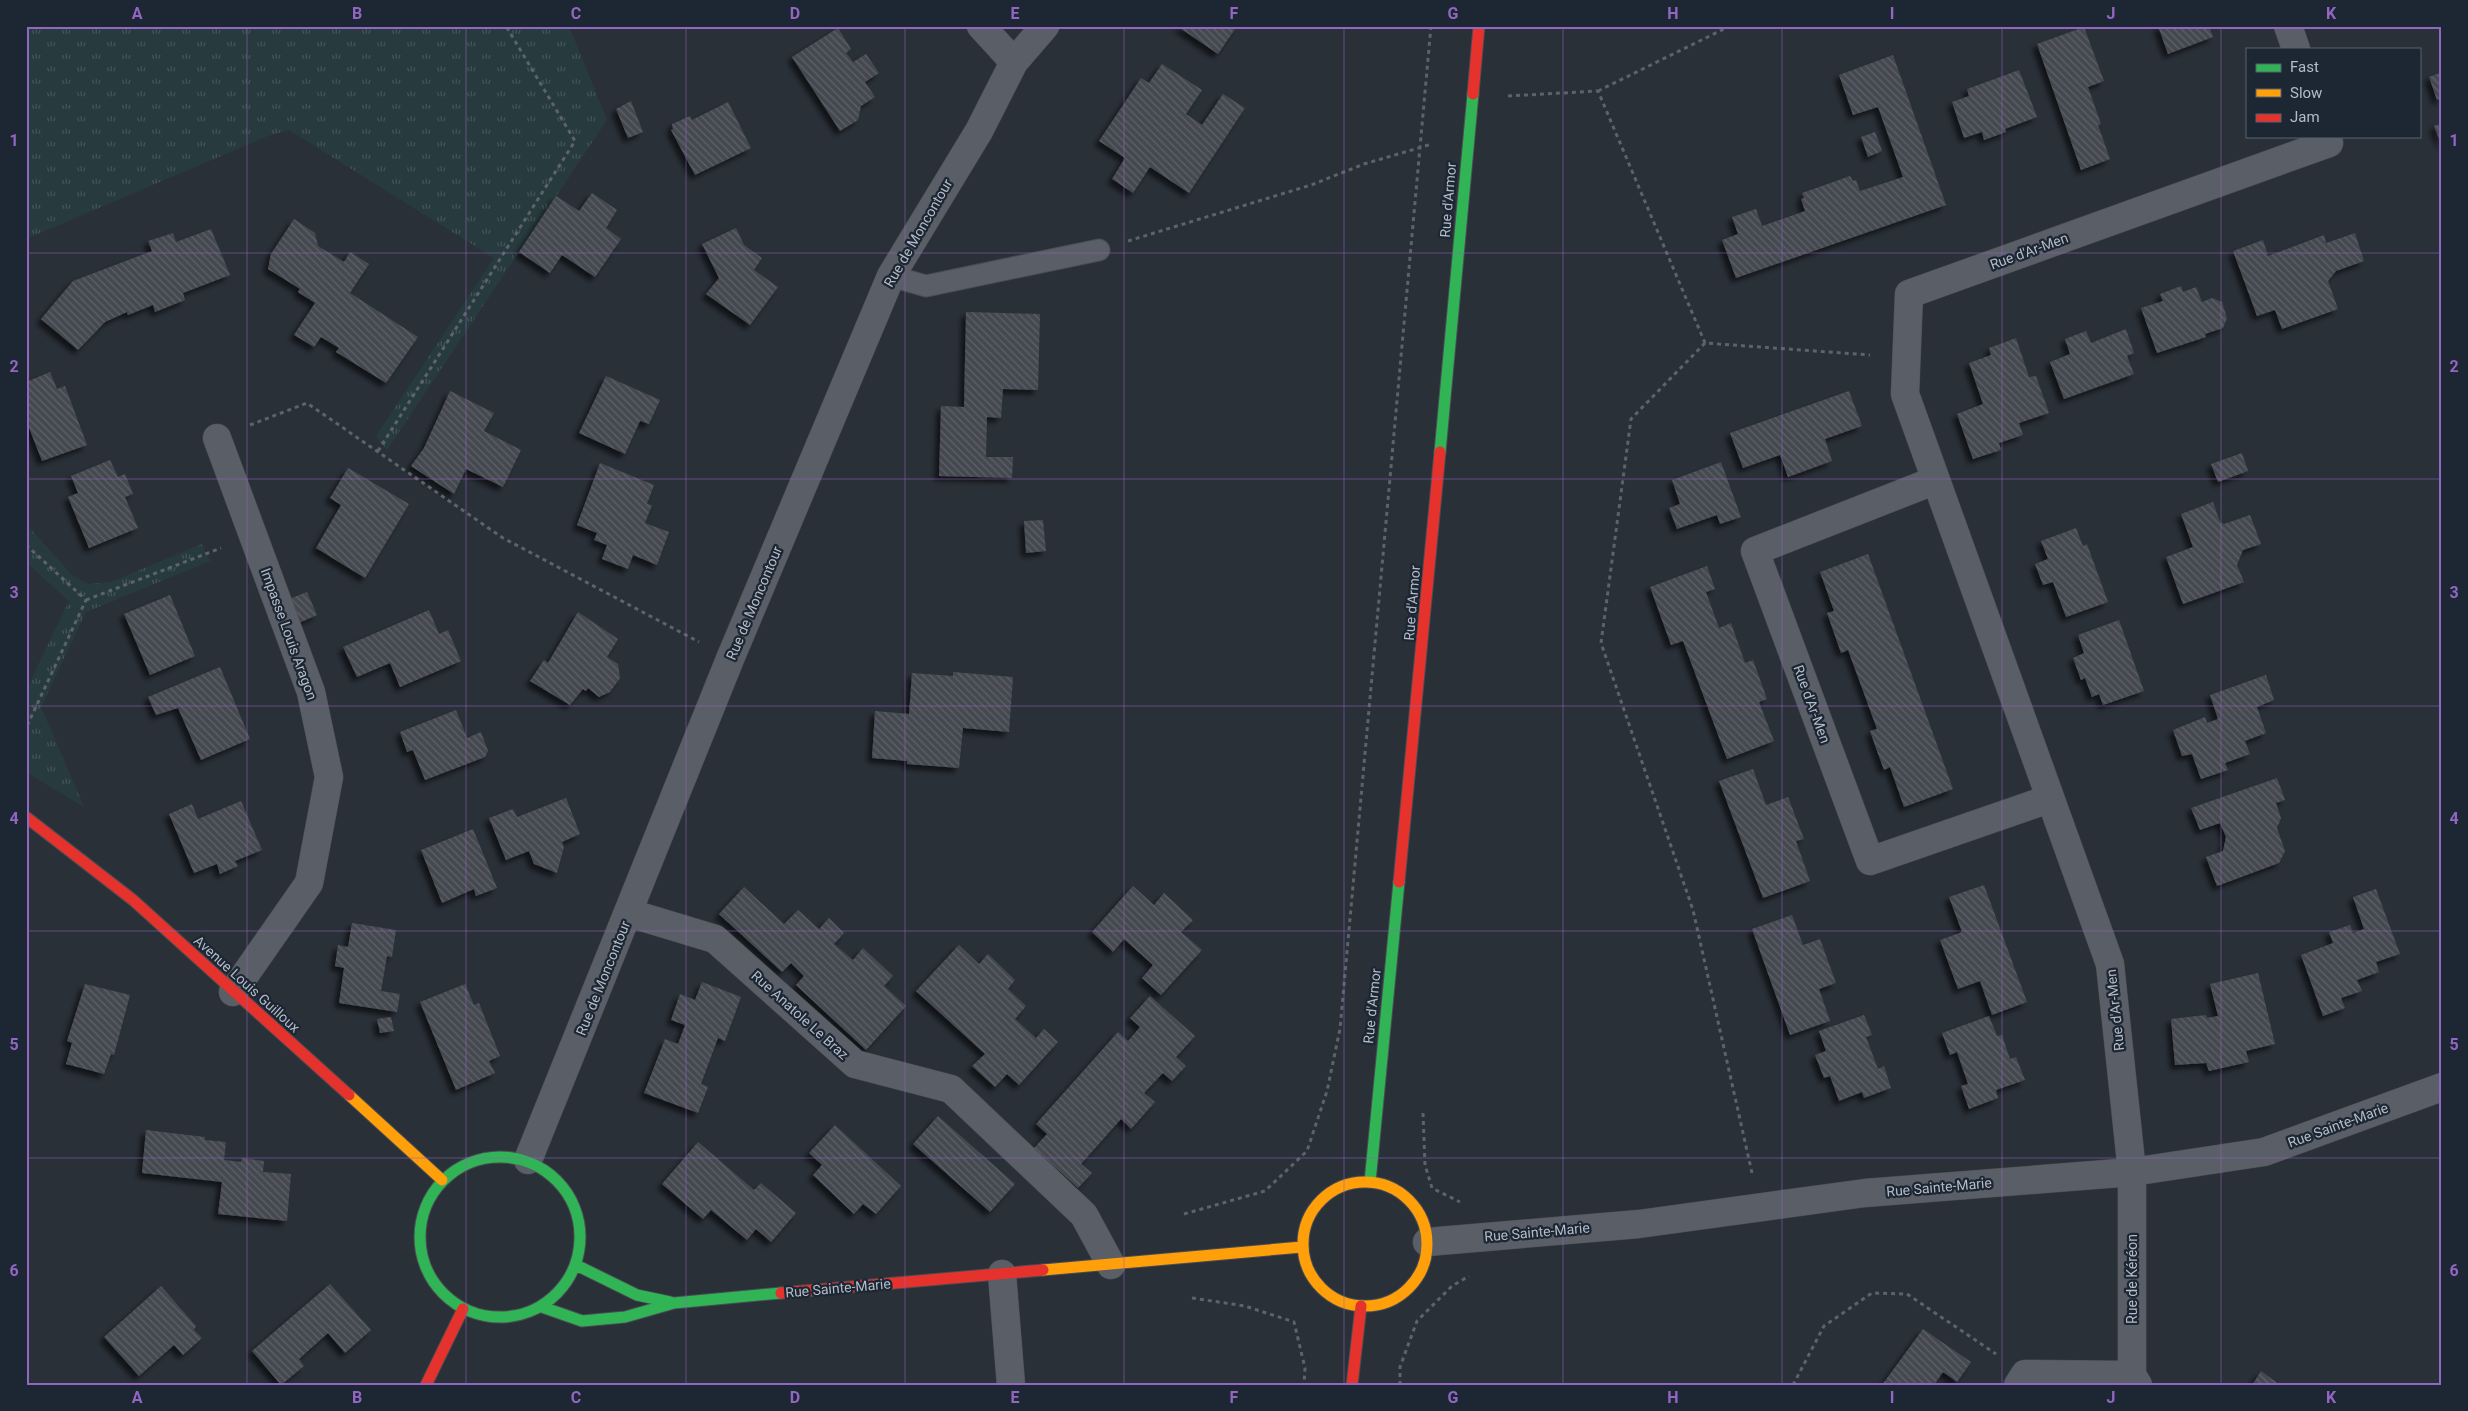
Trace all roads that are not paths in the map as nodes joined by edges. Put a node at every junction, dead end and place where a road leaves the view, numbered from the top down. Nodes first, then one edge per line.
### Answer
1 (981, 26) edge
2 (1045, 26) edge
3 (1479, 26) edge
4 (2288, 26) edge
5 (2296, 48) edge
6 (1014, 62) junction
7 (2328, 139) edge
8 (1099, 250) road end
9 (891, 276) junction
10 (217, 438) road end
11 (1936, 480) junction
12 (2049, 798) junction
13 (26, 817) edge
14 (629, 913) junction
15 (234, 992) junction
16 (2442, 1087) edge
17 (528, 1160) junction
18 (2132, 1172) junction
19 (442, 1180) junction
20 (1370, 1182) junction
21 (1426, 1242) junction
22 (1302, 1247) junction
23 (576, 1265) junction
24 (1111, 1265) junction
25 (1002, 1274) junction
26 (674, 1303) junction
27 (1361, 1306) junction
28 (542, 1307) junction
29 (463, 1309) junction
30 (2022, 1379) edge
31 (2135, 1380) edge
32 (426, 1385) edge
33 (1011, 1385) edge
34 (1352, 1385) edge

1 - 6 street
2 - 6 street, Rue de Moncontour
3 - 20 main road, Rue d'Armor
4 - 5 street
6 - 9 street, Rue de Moncontour
7 - 11 street, Rue d'Ar-Men
8 - 9 lane
9 - 14 street, Rue de Moncontour
10 - 15 street, Impasse Louis Aragon
11 - 12 street, Rue d'Ar-Men
11 - 12 street, Rue d'Ar-Men
12 - 18 street, Rue d'Ar-Men
13 - 15 main road, Avenue Louis Guilloux
14 - 17 street, Rue de Moncontour
14 - 24 street, Rue Anatole Le Braz
15 - 19 main road, Avenue Louis Guilloux
16 - 18 street, Rue Sainte-Marie
17 - 19 main road
17 - 23 main road
18 - 21 street, Rue Sainte-Marie
18 - 31 street, Rue de Kéréon
19 - 29 main road
20 - 21 main road
20 - 22 main road
21 - 27 main road
22 - 24 main road, Rue Sainte-Marie
22 - 27 main road
23 - 26 main road, Rue Sainte-Marie
23 - 28 main road
24 - 25 main road, Rue Sainte-Marie
25 - 26 main road, Rue Sainte-Marie
25 - 33 street
26 - 28 main road, Rue Sainte-Marie
27 - 34 main road
28 - 29 main road
29 - 32 main road
30 - 31 street

